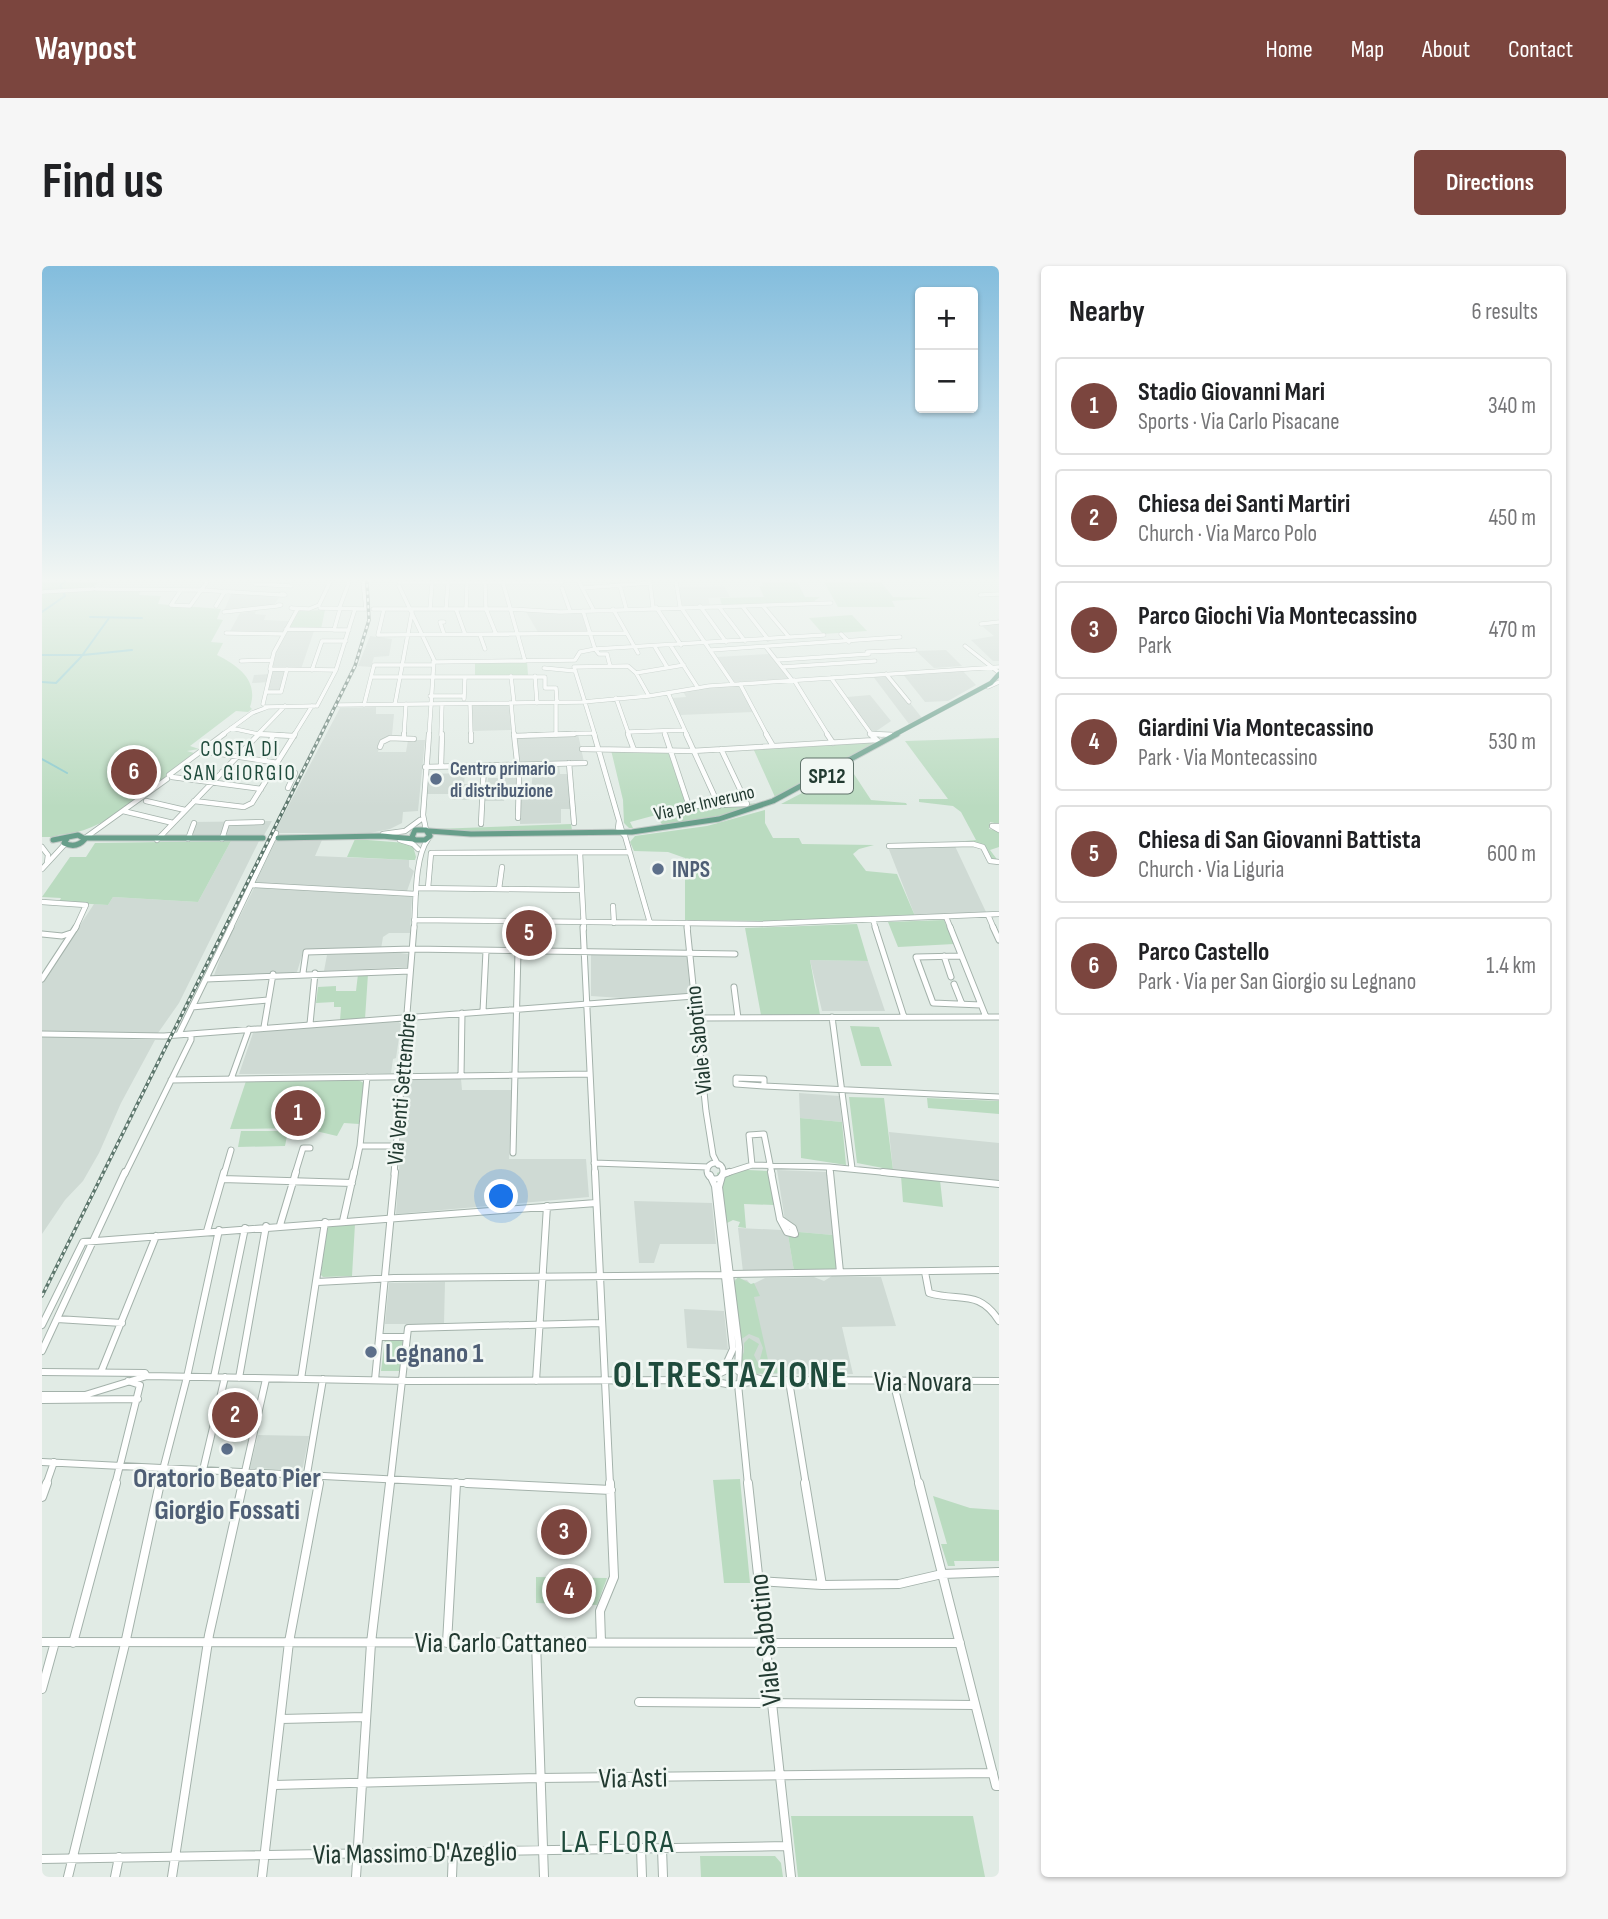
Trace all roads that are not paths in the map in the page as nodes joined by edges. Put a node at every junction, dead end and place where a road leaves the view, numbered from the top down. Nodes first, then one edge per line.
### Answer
1 (273, 657) edge
2 (317, 657) edge
3 (340, 657) edge
4 (403, 657) edge
5 (431, 657) edge
6 (524, 657) edge
7 (577, 657) edge
8 (608, 657) edge
9 (661, 657) edge
10 (679, 657) edge
11 (716, 657) edge
12 (775, 657) edge
13 (814, 657) edge
14 (872, 657) edge
15 (978, 657) edge
16 (272, 660) junction
17 (777, 660) junction
18 (241, 661) dead end
19 (525, 661) junction
20 (564, 661) junction
21 (875, 661) junction
22 (474, 662) junction
23 (609, 663) junction
24 (433, 664) junction
25 (684, 665) junction
26 (401, 666) junction
27 (600, 666) junction
28 (988, 666) junction
29 (667, 667) junction
30 (782, 667) junction
31 (544, 668) dead end
32 (565, 668) junction
33 (271, 669) junction
34 (286, 669) junction
35 (574, 669) junction
36 (312, 670) junction
37 (336, 670) junction
38 (998, 670) edge
39 (602, 672) dead end
40 (636, 673) junction
41 (886, 674) junction
42 (511, 676) junction
43 (535, 676) junction
44 (371, 677) junction
45 (399, 677) junction
46 (432, 677) junction
47 (464, 677) junction
48 (474, 677) junction
49 (831, 678) junction
50 (794, 680) junction
51 (999, 681) edge
52 (733, 684) junction
53 (740, 684) junction
54 (698, 688) junction
55 (267, 692) junction
56 (668, 692) junction
57 (430, 696) junction
58 (464, 696) junction
59 (649, 696) junction
60 (617, 698) junction
61 (557, 702) junction
62 (583, 702) junction
63 (909, 702) dead end
64 (512, 703) junction
65 (537, 703) junction
66 (406, 704) junction
67 (430, 704) junction
68 (442, 704) junction
69 (467, 704) junction
70 (339, 705) dead end
71 (364, 705) junction
72 (395, 705) junction
73 (285, 706) junction
74 (317, 706) junction
75 (261, 708) junction
76 (925, 719) junction
77 (231, 728) junction
78 (684, 730) junction
79 (664, 731) junction
80 (628, 732) junction
81 (869, 732) junction
82 (593, 733) junction
83 (258, 734) junction
84 (273, 735) junction
85 (556, 735) junction
86 (294, 736) junction
87 (514, 736) junction
88 (404, 739) junction
89 (414, 739) dead end
90 (471, 741) dead end
91 (878, 742) junction
92 (833, 743) junction
93 (773, 746) junction
94 (380, 747) dead end
95 (582, 748) dead end
96 (597, 749) junction
97 (721, 749) junction
98 (634, 750) junction
99 (202, 751) junction
100 (671, 751) junction
101 (694, 751) junction
102 (237, 757) junction
103 (264, 760) junction
104 (278, 763) junction
105 (569, 763) junction
106 (584, 763) dead end
107 (517, 764) junction
108 (484, 765) junction
109 (441, 766) junction
110 (425, 767) junction
111 (222, 772) junction
112 (271, 773) junction
113 (169, 777) junction
114 (212, 783) junction
115 (288, 788) dead end
116 (261, 789) junction
117 (146, 801) dead end
118 (194, 801) junction
119 (747, 804) joint
120 (689, 806) joint
121 (719, 806) junction
122 (185, 810) junction
123 (123, 811) junction
124 (421, 818) junction
125 (518, 818) dead end
126 (262, 822) dead end
127 (173, 823) junction
128 (194, 823) dead end
129 (574, 823) dead end
130 (481, 824) dead end
131 (414, 831) junction
132 (428, 831) junction
133 (623, 832) junction
134 (632, 832) junction
135 (641, 833) junction
136 (471, 834) junction
137 (277, 835) joint
138 (369, 836) junction
139 (382, 836) junction
140 (83, 838) junction
141 (263, 838) dead end
142 (188, 839) junction
143 (222, 839) junction
144 (428, 839) junction
145 (42, 840) edge
146 (158, 840) junction
147 (414, 840) junction
148 (65, 841) junction
149 (626, 842) junction
150 (74, 845) junction
151 (888, 846) dead end
152 (42, 847) edge
153 (418, 849) junction
154 (629, 852) junction
155 (580, 853) junction
156 (420, 855) junction
157 (55, 856) junction
158 (999, 862) edge
159 (47, 863) junction
160 (502, 867) dead end
161 (42, 869) edge
162 (252, 885) junction
163 (428, 888) junction
164 (499, 889) junction
165 (581, 890) junction
166 (416, 891) junction
167 (42, 902) edge
168 (613, 906) dead end
169 (999, 914) edge
170 (988, 915) junction
171 (946, 917) junction
172 (414, 920) junction
173 (873, 920) junction
174 (583, 922) junction
175 (614, 923) junction
176 (650, 923) junction
177 (687, 923) junction
178 (74, 931) junction
179 (42, 934) edge
180 (61, 936) junction
181 (999, 940) edge
182 (66, 943) junction
183 (412, 949) junction
184 (486, 951) junction
185 (518, 951) junction
186 (584, 953) junction
187 (689, 954) junction
188 (735, 954) dead end
189 (961, 956) junction
190 (944, 957) junction
191 (410, 971) junction
192 (303, 973) junction
193 (315, 973) junction
194 (273, 974) junction
195 (951, 977) dead end
196 (42, 979) edge
197 (206, 979) junction
198 (954, 984) dead end
199 (734, 986) dead end
200 (694, 996) junction
201 (268, 1000) junction
202 (587, 1003) junction
203 (961, 1004) junction
204 (981, 1004) junction
205 (192, 1007) junction
206 (516, 1009) junction
207 (483, 1011) junction
208 (462, 1013) junction
209 (407, 1017) junction
210 (832, 1017) junction
211 (904, 1017) junction
212 (986, 1017) junction
213 (999, 1017) edge
214 (697, 1018) junction
215 (738, 1018) junction
216 (310, 1024) junction
217 (264, 1027) junction
218 (249, 1029) junction
219 (42, 1034) edge
220 (179, 1034) junction
221 (191, 1034) junction
222 (590, 1074) junction
223 (461, 1076) junction
224 (515, 1076) junction
225 (367, 1077) junction
226 (402, 1077) junction
227 (231, 1079) junction
228 (171, 1080) junction
229 (764, 1086) junction
230 (844, 1090) junction
231 (999, 1097) edge
232 (360, 1146) junction
233 (397, 1146) junction
234 (307, 1148) dead end
235 (232, 1150) dead end
236 (513, 1153) dead end
237 (594, 1163) junction
238 (752, 1165) junction
239 (771, 1166) junction
240 (829, 1167) junction
241 (738, 1168) junction
242 (852, 1168) junction
243 (712, 1169) junction
244 (723, 1175) junction
245 (222, 1179) junction
246 (292, 1181) junction
247 (352, 1184) junction
248 (999, 1184) edge
249 (596, 1203) junction
250 (547, 1206) junction
251 (390, 1217) junction
252 (780, 1219) dead end
253 (343, 1221) junction
254 (326, 1222) junction
255 (280, 1225) junction
256 (266, 1226) junction
257 (245, 1228) junction
258 (219, 1230) junction
259 (207, 1231) junction
260 (156, 1236) junction
261 (95, 1239) junction
262 (999, 1270) edge
263 (840, 1272) junction
264 (925, 1272) junction
265 (727, 1275) junction
266 (600, 1276) junction
267 (543, 1277) junction
268 (386, 1279) junction
269 (317, 1282) junction
270 (57, 1294) junction
271 (66, 1300) junction
272 (57, 1320) junction
273 (999, 1321) edge
274 (122, 1323) junction
275 (601, 1323) junction
276 (538, 1324) junction
277 (42, 1325) edge
278 (380, 1337) junction
279 (407, 1337) junction
280 (42, 1351) edge
281 (723, 1370) junction
282 (740, 1371) junction
283 (42, 1372) edge
284 (101, 1372) junction
285 (148, 1376) junction
286 (187, 1377) junction
287 (214, 1377) junction
288 (225, 1377) junction
289 (239, 1378) junction
290 (266, 1379) junction
291 (301, 1379) junction
292 (323, 1380) junction
293 (375, 1380) junction
294 (402, 1380) junction
295 (705, 1380) junction
296 (763, 1380) junction
297 (128, 1381) junction
298 (536, 1381) junction
299 (604, 1381) junction
300 (789, 1381) junction
301 (893, 1381) junction
302 (999, 1381) edge
303 (733, 1383) junction
304 (42, 1398) edge
305 (138, 1399) junction
306 (42, 1462) edge
307 (54, 1462) junction
308 (120, 1465) junction
309 (163, 1468) junction
310 (203, 1470) junction
311 (246, 1472) junction
312 (307, 1474) junction
313 (320, 1475) junction
314 (389, 1479) junction
315 (456, 1483) junction
316 (611, 1490) junction
317 (42, 1497) edge
318 (999, 1572) edge
319 (942, 1573) junction
320 (757, 1581) junction
321 (822, 1585) junction
322 (42, 1642) edge
323 (55, 1642) junction
324 (289, 1642) junction
325 (536, 1642) junction
326 (601, 1642) junction
327 (73, 1643) junction
328 (208, 1643) junction
329 (371, 1643) junction
330 (447, 1643) junction
331 (764, 1643) junction
332 (960, 1643) junction
333 (125, 1644) junction
334 (42, 1689) edge
335 (639, 1702) dead end
336 (770, 1703) junction
337 (975, 1705) junction
338 (365, 1717) junction
339 (281, 1719) junction
340 (993, 1773) junction
341 (779, 1775) junction
342 (539, 1777) junction
343 (362, 1784) junction
344 (274, 1785) junction
345 (998, 1786) edge
346 (787, 1846) junction
347 (662, 1847) junction
348 (641, 1848) junction
349 (543, 1850) junction
350 (453, 1851) junction
351 (358, 1853) junction
352 (265, 1855) junction
353 (174, 1856) junction
354 (119, 1857) junction
355 (72, 1858) junction
356 (42, 1859) edge
357 (68, 1877) edge
358 (115, 1877) edge
359 (172, 1877) edge
360 (262, 1877) edge
361 (356, 1877) edge
362 (453, 1877) edge
363 (544, 1877) edge
364 (642, 1877) edge
365 (663, 1877) edge
366 (791, 1877) edge

1 - 16 street
2 - 36 street
3 - 37 street
4 - 26 street
5 - 24 street
6 - 19 street
7 - 20 street
8 - 23 street
9 - 29 street
10 - 25 street
11 - 52 street
12 - 17 street
13 - 17 street
14 - 21 street
15 - 28 street
16 - 18 street
16 - 33 street
17 - 30 street
19 - 20 street
19 - 22 street
20 - 32 street
21 - 30 street
21 - 41 street
22 - 24 street
22 - 48 street
23 - 27 street
23 - 40 street
24 - 26 street
24 - 46 street
25 - 29 street
25 - 54 street
26 - 44 street
26 - 45 street
27 - 35 street
27 - 39 street
28 - 38 street
28 - 41 street
29 - 40 street
30 - 50 street
31 - 32 street
32 - 35 street
33 - 34 street
33 - 55 street
34 - 36 street
34 - 55 street
35 - 62 street
36 - 37 street
37 - 74 street
38 - 76 main road, Via per Inveruno / SP12
40 - 59 street
41 - 49 street
41 - 63 street
42 - 43 street
42 - 48 street
42 - 64 street
43 - 61 street
43 - 65 street
44 - 45 street
44 - 71 street
45 - 46 street
45 - 72 street
46 - 47 street
46 - 57 street
47 - 48 street
47 - 58 street
49 - 50 street
49 - 81 street
50 - 53 street
50 - 92 street
51 - 135 main road, Via per Inveruno / SP12
52 - 53 street
52 - 54 street
53 - 93 street
54 - 56 street
55 - 75 street
56 - 59 street
56 - 78 street
57 - 58 street
57 - 67 street
58 - 69 street
59 - 60 street
60 - 62 street
60 - 80 street
61 - 62 street
61 - 65 street
61 - 85 street
62 - 82 street
64 - 65 street
64 - 69 street
64 - 87 street
66 - 67 street
66 - 72 street
66 - 88 street
67 - 68 street
67 - 110 street
68 - 69 street
68 - 109 street
69 - 90 street
70 - 71 street
71 - 72 street
73 - 74 street
73 - 75 street
73 - 83 street
74 - 86 street
75 - 77 street
76 - 81 street
76 - 91 main road, Via per Inveruno / SP12
77 - 83 street
77 - 99 street
78 - 79 street
78 - 101 street
79 - 80 street
79 - 100 street
80 - 98 street
81 - 91 street
82 - 85 street
82 - 96 street
83 - 84 street
83 - 102 street
84 - 86 street
84 - 103 street
85 - 87 street
86 - 104 street
87 - 107 street
88 - 89 street
88 - 94 street
91 - 92 street
91 - 134 main road, Via per Inveruno / SP12
92 - 93 street
93 - 97 street
95 - 96 street
96 - 98 street
96 - 133 street
97 - 101 street
97 - 119 street
98 - 100 street
99 - 102 street
99 - 113 street
100 - 101 street
100 - 120 street
101 - 121 street
102 - 103 street
102 - 111 street
103 - 104 street
104 - 112 street
105 - 106 street
105 - 107 street
105 - 129 street
107 - 108 street
107 - 125 street
108 - 109 street
108 - 130 street
109 - 110 street
110 - 124 street
111 - 112 street
111 - 114 street
112 - 115 street
112 - 116 street
113 - 114 street
113 - 123 street
114 - 116 street
114 - 118 street
116 - 118 street
117 - 122 street
118 - 122 street
119 - 121 street
120 - 121 street
122 - 127 street
123 - 127 street
123 - 140 street
124 - 131 street
124 - 132 street
124 - 138 street
126 - 143 street
127 - 146 street
128 - 142 street
131 - 132 main road, Via per Inveruno
131 - 139 main road
131 - 147 main road
132 - 136 main road, Via per Inveruno / SP12
132 - 144 main road
133 - 134 main road, Via per Inveruno / SP12
133 - 136 main road, Via per Inveruno / SP12
133 - 149 street
134 - 135 main road, Via per Inveruno / SP12
135 - 149 street
136 - 144 main road, Via per Inveruno / SP12
137 - 138 main road
137 - 162 street
138 - 139 main road
138 - 153 street
139 - 147 main road
140 - 146 main road
140 - 148 main road
140 - 150 main road
141 - 143 main road
142 - 143 main road
142 - 146 main road
144 - 147 main road, Via per Inveruno
144 - 156 street, Via Venti Settembre
145 - 148 main road
147 - 153 street, Via Venti Settembre
148 - 150 main road
148 - 157 street
149 - 154 street
150 - 157 street
151 - 158 street
152 - 159 street
153 - 156 street, Via Venti Settembre
154 - 155 street
154 - 176 street
155 - 163 street
155 - 165 street
156 - 166 street, Via Venti Settembre
157 - 159 street
159 - 161 street
160 - 164 street
162 - 166 street
162 - 197 street
163 - 164 street
163 - 166 street
164 - 165 street
165 - 174 street
166 - 172 street, Via Venti Settembre
167 - 178 street
168 - 175 street
169 - 170 street
170 - 171 street
170 - 181 street
171 - 173 street
171 - 189 street
172 - 174 street
172 - 183 street, Via Venti Settembre
173 - 177 street
173 - 211 street
174 - 175 street
174 - 186 street
175 - 176 street
176 - 177 street
177 - 187 street, Viale Sabotino
178 - 180 street
178 - 182 street
179 - 180 street
180 - 182 street
182 - 196 street
183 - 184 street
183 - 191 street, Via Venti Settembre
183 - 192 street
184 - 185 street
184 - 207 street
185 - 186 street
185 - 206 street
186 - 187 street
186 - 202 street
187 - 188 street
187 - 200 street, Viale Sabotino
189 - 190 street
189 - 204 street
190 - 195 street
190 - 203 street
191 - 193 street
191 - 209 street, Via Venti Settembre
192 - 193 street
192 - 194 street
193 - 216 street
194 - 197 street
194 - 201 street
197 - 205 street
198 - 203 street
199 - 215 street
200 - 202 street
200 - 214 street, Viale Sabotino
201 - 205 street
201 - 217 street
202 - 206 street
202 - 222 street
203 - 204 street
204 - 212 street
205 - 220 street
206 - 207 street
206 - 224 street
207 - 208 street
208 - 209 street
208 - 223 street
209 - 216 street
209 - 226 street, Via Venti Settembre
210 - 211 street
210 - 215 street
210 - 230 street
211 - 212 street
212 - 213 street
214 - 215 street
214 - 243 street, Viale Sabotino
216 - 217 street
217 - 218 street
218 - 221 street
218 - 227 street
219 - 220 street
220 - 221 street
221 - 228 street
222 - 224 street
222 - 237 street
223 - 224 street
223 - 226 street
224 - 236 street
225 - 226 street
225 - 227 street
225 - 232 street
226 - 233 street, Via Venti Settembre
227 - 228 street
228 - 261 street
229 - 229 street
229 - 230 street
230 - 231 street
230 - 242 street
232 - 233 street
232 - 247 street
233 - 251 street, Via Venti Settembre
234 - 246 street
235 - 245 street
237 - 243 street
237 - 249 street
238 - 239 street
238 - 239 street
238 - 241 street
239 - 240 street
239 - 252 street
240 - 242 street
240 - 263 street
241 - 243 street
241 - 244 street
242 - 248 street
243 - 244 street
243 - 244 street
243 - 265 street, Viale Sabotino
244 - 265 street, Viale Sabotino
245 - 246 street
245 - 259 street
246 - 247 street
246 - 255 street
247 - 253 street
249 - 250 street
249 - 266 street
250 - 251 street
250 - 267 street
251 - 253 street
251 - 268 street, Via Venti Settembre
253 - 254 street
254 - 255 street
254 - 269 street
255 - 256 street
256 - 257 street
256 - 289 street
257 - 258 street
257 - 287 street
258 - 259 street
258 - 286 street
259 - 260 street
260 - 261 street
260 - 274 street
261 - 270 street
261 - 271 street
262 - 264 street
263 - 264 street
263 - 265 street
264 - 273 street
265 - 266 street
265 - 281 street, Viale Sabotino
265 - 282 street, Viale Sabotino
266 - 267 street
266 - 275 street
267 - 268 street
267 - 276 street
268 - 269 street
268 - 278 street, Via Venti Settembre
269 - 291 street
270 - 271 street
270 - 277 street
271 - 272 street
272 - 274 street
272 - 280 street
274 - 284 street
275 - 276 street
275 - 299 street
276 - 279 street
276 - 298 street
278 - 279 street
278 - 293 street, Via Venti Settembre
279 - 294 street
281 - 282 street, Via Novara
281 - 295 street, Via Novara
281 - 303 street, Viale Sabotino
282 - 296 street, Via Novara
282 - 303 street, Viale Sabotino
283 - 284 street
284 - 285 street
285 - 286 street, Via Novara
285 - 297 street
286 - 287 street, Via Novara
286 - 309 street
287 - 288 street, Via Novara
288 - 289 street, Via Novara
288 - 310 street
289 - 290 street, Via Novara
290 - 291 street, Via Novara
290 - 311 street
291 - 292 street, Via Novara
292 - 293 street, Via Novara
292 - 312 street
293 - 294 street, Via Novara
294 - 298 street, Via Novara
294 - 314 street
295 - 299 street, Via Novara
295 - 303 street, Via Novara
296 - 300 street, Via Novara
296 - 303 street, Via Novara
297 - 304 street
297 - 305 street
298 - 299 street, Via Novara
299 - 316 street
300 - 301 street, Via Novara
300 - 321 street
301 - 302 street, Via Novara
301 - 319 street
303 - 320 street, Viale Sabotino
304 - 305 street
305 - 308 street
306 - 307 street
307 - 308 street
307 - 317 street
308 - 309 street
308 - 327 street
309 - 310 street
309 - 333 street
310 - 311 street
311 - 312 street
311 - 328 street
312 - 313 street
313 - 314 street
313 - 324 street
314 - 315 street
314 - 329 street
315 - 316 street
315 - 330 street
316 - 326 street
318 - 319 street
319 - 321 street
319 - 332 street
320 - 321 street
320 - 331 street, Viale Sabotino
322 - 323 street, Via Carlo Cattaneo
323 - 327 street, Via Carlo Cattaneo
323 - 334 street
324 - 328 street, Via Carlo Cattaneo
324 - 329 street, Via Carlo Cattaneo
324 - 339 street
325 - 326 street, Via Carlo Cattaneo
325 - 330 street, Via Carlo Cattaneo
325 - 342 street
326 - 331 street, Via Carlo Cattaneo
327 - 333 street, Via Carlo Cattaneo
328 - 333 street, Via Carlo Cattaneo
328 - 353 street
329 - 330 street, Via Carlo Cattaneo
329 - 338 street
331 - 332 street, Via Carlo Cattaneo
331 - 336 street, Viale Sabotino
332 - 337 street
333 - 355 street
335 - 336 street
336 - 337 street
336 - 341 street, Viale Sabotino
337 - 340 street
338 - 339 street
338 - 343 street
339 - 344 street
340 - 341 street, Via Asti
340 - 345 street
341 - 342 street, Via Asti
341 - 346 street, Viale Sabotino
342 - 343 street, Via Asti
342 - 349 street
343 - 344 street, Via Asti
343 - 351 street
344 - 352 street
346 - 347 street, Via Massimo D'Azeglio
346 - 366 street, Viale Sabotino
347 - 348 street, Via Massimo D'Azeglio
347 - 365 street
348 - 349 street, Via Massimo D'Azeglio
348 - 364 street
349 - 350 street, Via Massimo D'Azeglio
349 - 363 street
350 - 351 street, Via Massimo D'Azeglio
350 - 362 street
351 - 352 street, Via Massimo D'Azeglio
351 - 361 street
352 - 353 street, Via Massimo D'Azeglio
352 - 360 street
353 - 354 street, Via Massimo D'Azeglio
353 - 359 street
354 - 355 street, Via Massimo D'Azeglio
354 - 358 street
355 - 356 street, Via Massimo D'Azeglio
355 - 357 street

